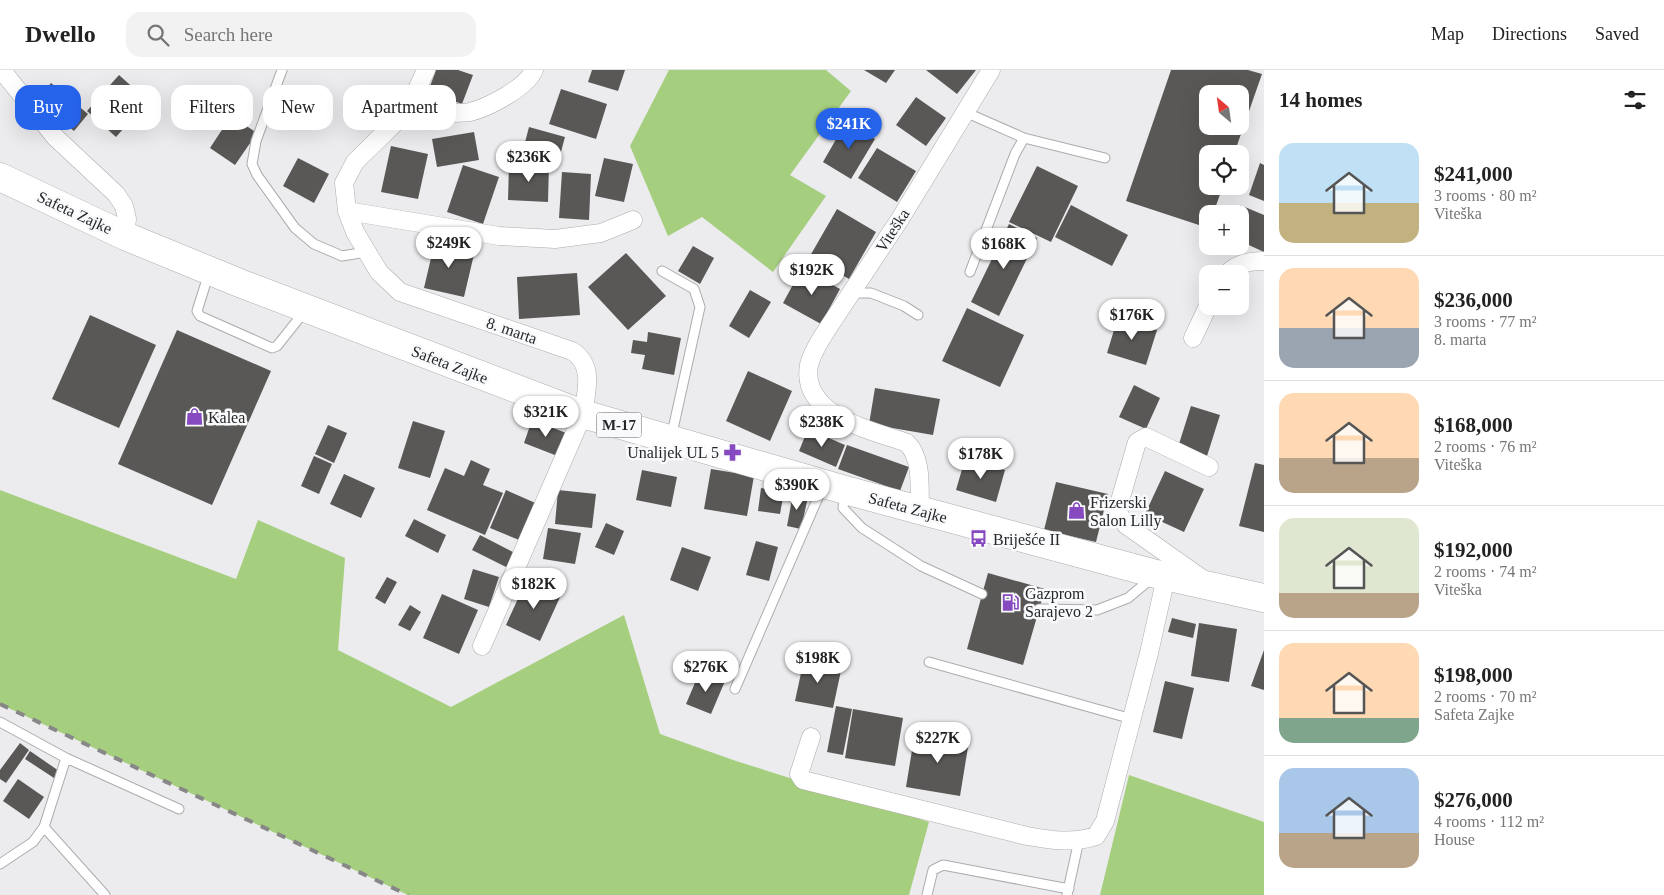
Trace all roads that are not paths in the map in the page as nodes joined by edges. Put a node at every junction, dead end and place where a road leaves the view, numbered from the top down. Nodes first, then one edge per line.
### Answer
1 (282, 70) edge
2 (426, 70) edge
3 (534, 70) edge
4 (991, 70) edge
5 (4, 72) edge
6 (419, 85) edge
7 (456, 112) edge
8 (965, 112) junction
9 (388, 130) edge
10 (1024, 138) junction
11 (1105, 158) dead end
12 (0, 177) edge
13 (347, 211) junction
14 (633, 220) dead end
15 (125, 236) junction
16 (366, 252) junction
17 (1264, 261) edge
18 (1238, 265) edge
19 (209, 271) junction
20 (662, 271) dead end
21 (970, 272) dead end
22 (851, 293) junction
23 (306, 309) junction
24 (918, 315) dead end
25 (1204, 315) edge
26 (1193, 338) dead end
27 (583, 414) junction
28 (671, 440) junction
29 (1209, 467) dead end
30 (835, 487) junction
31 (920, 510) junction
32 (1161, 576) junction
33 (1214, 587) junction
34 (982, 594) dead end
35 (1264, 598) edge
36 (1039, 609) dead end
37 (482, 646) dead end
38 (929, 662) dead end
39 (735, 689) dead end
40 (1132, 719) junction
41 (0, 722) edge
42 (812, 737) dead end
43 (66, 758) junction
44 (179, 809) dead end
45 (44, 827) junction
46 (1079, 840) junction
47 (0, 864) edge
48 (1068, 892) edge
49 (104, 895) edge
50 (927, 895) edge

1 - 16 lane
2 - 6 street, 8. marta
3 - 7 street
4 - 8 street, Viteška
5 - 15 street
8 - 10 lane
8 - 22 street, Viteška
9 - 13 street, 8. marta
10 - 11 lane
10 - 21 lane
12 - 15 main road, Safeta Zajke / M-17
13 - 14 street
13 - 16 street, 8. marta
15 - 19 main road, Safeta Zajke / M-17
16 - 27 street, 8. marta
17 - 18 street
19 - 23 main road, Safeta Zajke / M-17
19 - 23 lane
20 - 28 lane
22 - 24 lane
22 - 31 street, Viteška
23 - 27 main road, Safeta Zajke / M-17
25 - 26 street
27 - 28 main road, Safeta Zajke / M-17
27 - 37 street, 8. marta
28 - 30 main road, Safeta Zajke / M-17
29 - 33 street
30 - 31 main road, Safeta Zajke / M-17
30 - 34 lane
30 - 39 lane
31 - 32 main road, Safeta Zajke / M-17
32 - 33 main road, Safeta Zajke / M-17
32 - 36 lane
32 - 40 street
33 - 35 main road, Safeta Zajke / M-17
38 - 40 lane
40 - 46 street
41 - 43 lane
42 - 46 street
43 - 44 lane
43 - 45 lane
45 - 47 lane
45 - 49 lane
46 - 48 lane
48 - 50 lane

